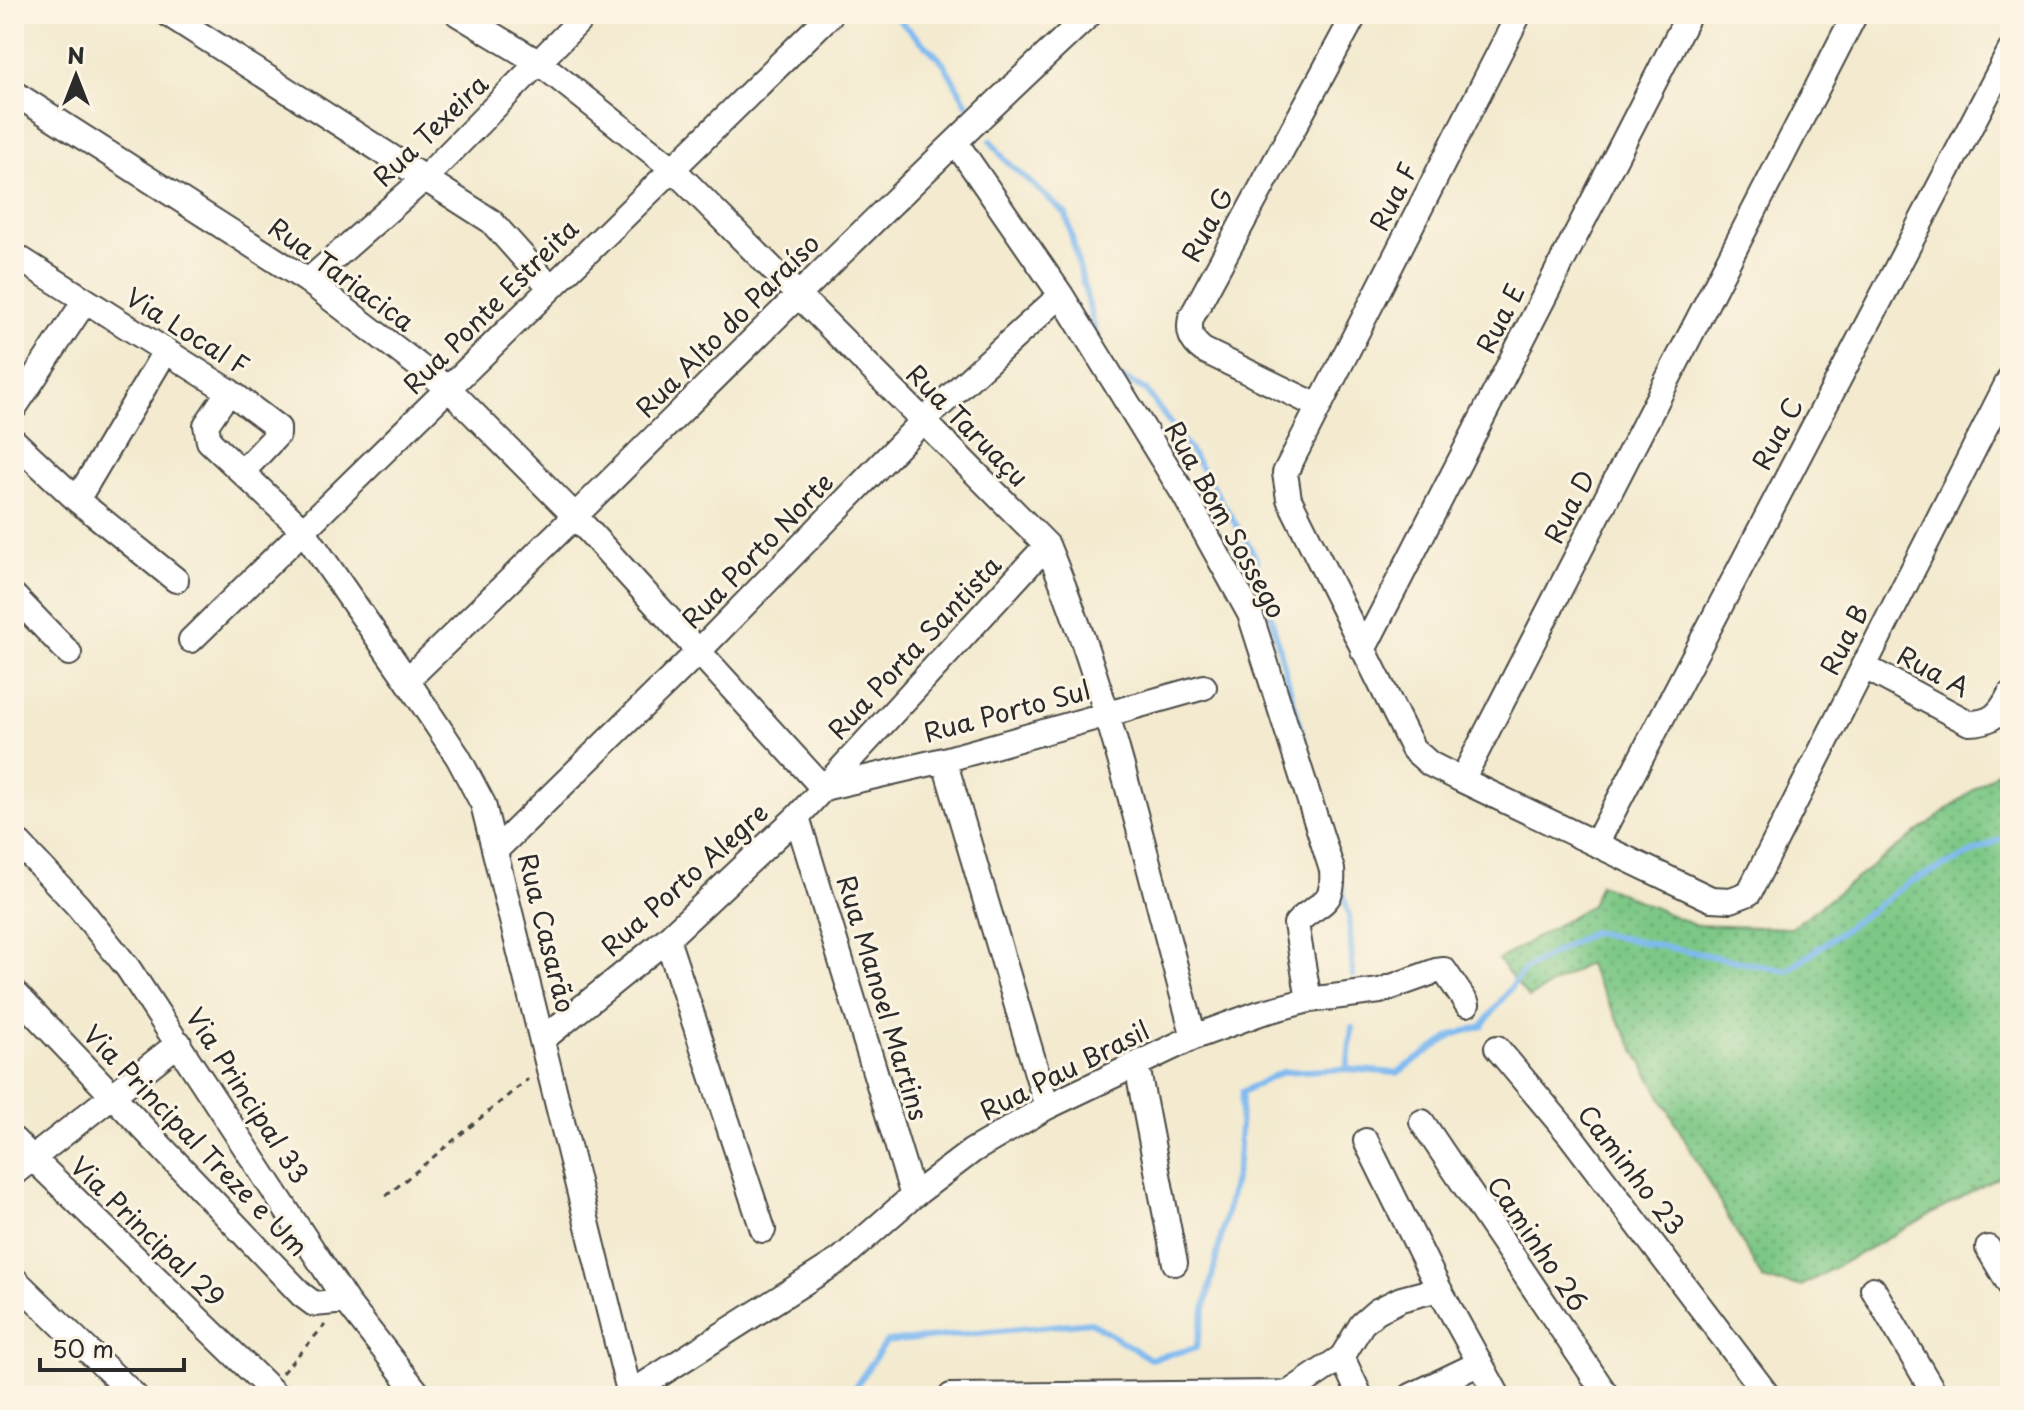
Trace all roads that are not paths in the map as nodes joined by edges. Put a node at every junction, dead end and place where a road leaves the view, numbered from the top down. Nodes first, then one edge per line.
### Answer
1 (168, 14) edge
2 (458, 14) edge
3 (586, 14) edge
4 (831, 14) edge
5 (1090, 14) edge
6 (1355, 14) edge
7 (1519, 14) edge
8 (1689, 14) edge
9 (1855, 14) edge
10 (2010, 51) edge
11 (541, 64) junction
12 (14, 93) edge
13 (956, 143) junction
14 (671, 167) junction
15 (425, 178) junction
16 (14, 255) edge
17 (308, 281) junction
18 (551, 288) junction
19 (798, 293) junction
20 (1061, 295) junction
21 (85, 301) junction
22 (166, 350) junction
23 (2010, 378) edge
24 (449, 389) junction
25 (229, 391) junction
26 (1318, 406) junction
27 (14, 408) edge
28 (922, 422) junction
29 (14, 441) edge
30 (242, 472) junction
31 (77, 500) junction
32 (576, 517) junction
33 (303, 530) junction
34 (1047, 545) junction
35 (176, 580) dead end
36 (14, 596) edge
37 (191, 640) dead end
38 (1363, 650) junction
39 (69, 653) dead end
40 (697, 653) junction
41 (1863, 666) junction
42 (407, 680) junction
43 (1204, 687) dead end
44 (2010, 694) edge
45 (1105, 714) junction
46 (944, 760) junction
47 (1462, 780) junction
48 (823, 788) junction
49 (797, 817) junction
50 (14, 838) edge
51 (1596, 844) junction
52 (497, 849) junction
53 (667, 939) junction
54 (14, 992) edge
55 (1309, 1000) junction
56 (1467, 1004) dead end
57 (1194, 1037) junction
58 (179, 1043) junction
59 (1497, 1048) dead end
60 (546, 1050) junction
61 (1137, 1066) junction
62 (112, 1093) junction
63 (1047, 1107) junction
64 (1422, 1122) dead end
65 (14, 1140) edge
66 (1366, 1141) dead end
67 (22, 1166) edge
68 (913, 1196) junction
69 (763, 1230) dead end
70 (1988, 1248) dead end
71 (1175, 1263) dead end
72 (14, 1279) edge
73 (2010, 1285) edge
74 (1439, 1289) junction
75 (1873, 1289) dead end
76 (346, 1301) junction
77 (1342, 1357) junction
78 (1480, 1363) junction
79 (273, 1392) edge
80 (628, 1395) edge
81 (1287, 1395) edge
82 (135, 1396) edge
83 (420, 1396) edge
84 (951, 1396) edge
85 (1360, 1396) edge
86 (1411, 1396) edge
87 (1498, 1396) edge
88 (1607, 1396) edge
89 (1768, 1396) edge
90 (1936, 1396) edge

1 - 15 street
2 - 11 street, Rua Taruaçu
3 - 11 street, Rua Texeira
4 - 14 street, Rua Ponte Estreita
5 - 13 street, Rua Alto do Paraíso
6 - 26 street, Rua G
7 - 26 street, Rua F
8 - 38 street, Rua E
9 - 47 street, Rua D
10 - 51 street, Rua C
11 - 14 street, Rua Taruaçu
11 - 15 street, Rua Texeira
12 - 17 street, Rua Tariacica
13 - 19 street, Rua Alto do Paraíso
13 - 20 street, Rua Bom Sossego
14 - 18 street, Rua Ponte Estreita
14 - 19 street, Rua Taruaçu
15 - 17 street, Rua Texeira
15 - 18 street
16 - 21 street, Via Local F
17 - 24 street, Rua Tariacica
18 - 24 street, Rua Ponte Estreita
19 - 28 street, Rua Taruaçu
19 - 32 street, Rua Alto do Paraíso
20 - 28 street, Rua Porto Norte
20 - 55 street, Rua Bom Sossego
21 - 22 street, Via Local F
21 - 27 street
22 - 25 street, Via Local F
22 - 31 street
23 - 41 street, Rua B
24 - 32 street, Rua Tariacica
24 - 33 street, Rua Ponte Estreita
25 - 30 street, Rua Casarão
25 - 30 street, Via Local F
26 - 38 street
28 - 34 street, Rua Taruaçu
28 - 40 street, Rua Porto Norte
29 - 31 street
30 - 33 street, Rua Casarão
31 - 35 street
32 - 40 street, Rua Tariacica
32 - 42 street, Rua Alto do Paraíso
33 - 37 street, Rua Ponte Estreita
33 - 42 street, Rua Casarão
34 - 45 street, Rua Taruaçu
34 - 48 street, Rua Porta Santista
36 - 39 street
38 - 47 street
40 - 48 street, Rua Tariacica
40 - 52 street, Rua Porto Norte
41 - 44 street, Rua A
41 - 51 street, Rua B
42 - 52 street, Rua Casarão
43 - 45 street, Rua Porto Sul
45 - 46 street, Rua Porto Sul
45 - 57 street, Rua Taruaçu
46 - 48 street, Rua Porto Sul
46 - 63 street
47 - 51 street
48 - 49 street, Rua Porto Alegre
49 - 53 street, Rua Porto Alegre
49 - 68 street, Rua Manoel Martins
50 - 58 street, Via Principal 33
52 - 60 street, Rua Casarão
53 - 60 street, Rua Porto Alegre
53 - 69 street
54 - 62 street, Via Principal Treze e Um
55 - 56 street, Rua Pau Brasil
55 - 57 street, Rua Pau Brasil
57 - 61 street, Rua Pau Brasil
58 - 62 street
58 - 76 street, Via Principal 33
59 - 89 street, Caminho 23
60 - 80 street, Rua Casarão
61 - 63 street, Rua Pau Brasil
61 - 71 street
62 - 67 street
62 - 76 street, Via Principal Treze e Um
63 - 68 street, Rua Pau Brasil
64 - 88 street, Caminho 26
65 - 67 street, Via Principal 29
66 - 74 street
67 - 79 street, Via Principal 29
68 - 80 street, Rua Pau Brasil
70 - 73 street
72 - 82 street
74 - 77 street
74 - 78 street
75 - 90 street
76 - 83 street, Via Principal 33
77 - 81 street
77 - 85 street
78 - 86 street
78 - 87 street
81 - 84 street

